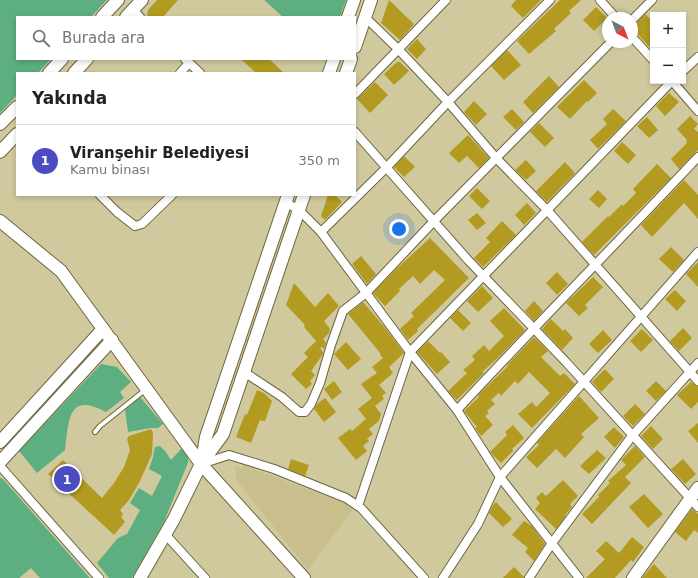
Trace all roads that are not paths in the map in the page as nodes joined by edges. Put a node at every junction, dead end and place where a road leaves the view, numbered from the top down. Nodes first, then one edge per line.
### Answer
1 (118, 0) edge
2 (142, 0) edge
3 (354, 0) edge
4 (371, 0) edge
5 (446, 0) edge
6 (550, 0) edge
7 (600, 0) edge
8 (652, 0) edge
9 (611, 12) edge
10 (638, 14) edge
11 (133, 15) edge
12 (103, 16) edge
13 (348, 16) edge
14 (365, 17) junction
15 (356, 44) edge
16 (638, 44) edge
17 (605, 48) edge
18 (398, 50) junction
19 (650, 57) edge
20 (698, 57) edge
21 (61, 60) edge
22 (86, 60) edge
23 (334, 60) edge
24 (351, 60) edge
25 (187, 61) edge
26 (686, 68) edge
27 (50, 72) edge
28 (75, 72) edge
29 (181, 72) edge
30 (199, 72) edge
31 (329, 72) edge
32 (346, 72) edge
33 (669, 84) edge
34 (675, 84) edge
35 (356, 93) edge
36 (448, 102) junction
37 (16, 108) edge
38 (698, 111) edge
39 (0, 124) edge
40 (356, 133) edge
41 (16, 135) edge
42 (0, 152) edge
43 (698, 157) edge
44 (497, 159) junction
45 (386, 168) junction
46 (101, 196) edge
47 (171, 196) edge
48 (304, 196) edge
49 (287, 198) edge
50 (299, 210) junction
51 (547, 210) junction
52 (0, 221) edge
53 (434, 221) junction
54 (321, 232) junction
55 (698, 252) edge
56 (596, 265) junction
57 (484, 276) junction
58 (366, 292) junction
59 (640, 317) junction
60 (533, 328) junction
61 (103, 329) junction
62 (112, 340) junction
63 (410, 352) junction
64 (698, 363) edge
65 (244, 372) junction
66 (690, 372) junction
67 (698, 381) edge
68 (584, 382) junction
69 (147, 388) junction
70 (457, 410) junction
71 (95, 432) dead end
72 (632, 436) junction
73 (0, 442) edge
74 (0, 462) edge
75 (201, 464) junction
76 (0, 466) edge
77 (500, 477) junction
78 (698, 488) edge
79 (694, 502) edge
80 (358, 506) junction
81 (165, 534) junction
82 (552, 543) junction
83 (99, 578) edge
84 (140, 578) edge
85 (205, 578) edge
86 (304, 578) edge
87 (424, 578) edge
88 (443, 578) edge
89 (529, 578) edge
90 (579, 578) edge
91 (633, 578) edge

1 - 12 street
2 - 11 street
3 - 13 street
4 - 14 street
5 - 18 street
6 - 36 street
7 - 9 street
8 - 10 street
14 - 15 street
14 - 18 street
16 - 19 street
17 - 44 street
18 - 35 street
18 - 36 street
20 - 26 street
21 - 27 street
22 - 28 street
23 - 31 street
24 - 32 street
25 - 29 street
25 - 30 street
33 - 51 street
34 - 38 street
36 - 44 street
36 - 45 street
37 - 39 street
40 - 45 street
41 - 42 street
43 - 56 street
44 - 51 street
44 - 53 street
45 - 53 street
45 - 54 street
46 - 47 street
48 - 50 street
49 - 50 street
49 - 75 street
50 - 54 street
50 - 65 street
51 - 56 street
51 - 57 street
52 - 61 street
53 - 57 street
53 - 58 street
54 - 58 street
55 - 59 street
56 - 59 street
56 - 60 street
57 - 60 street
57 - 63 street
58 - 63 street
58 - 65 street
59 - 66 street
59 - 68 street
60 - 68 street
60 - 70 street
61 - 62 street
61 - 73 street
62 - 69 street
62 - 74 street
63 - 70 street
63 - 80 street
64 - 66 street
65 - 75 street
66 - 67 street
66 - 72 street
68 - 72 street
68 - 77 street
69 - 71 lane
69 - 75 street
70 - 77 street
72 - 79 street
72 - 82 street
75 - 80 street
75 - 81 street
75 - 86 street
76 - 83 street
77 - 82 street
77 - 88 street
78 - 79 street
79 - 91 street
80 - 87 street
81 - 84 street
81 - 85 street
82 - 89 street
82 - 90 street

